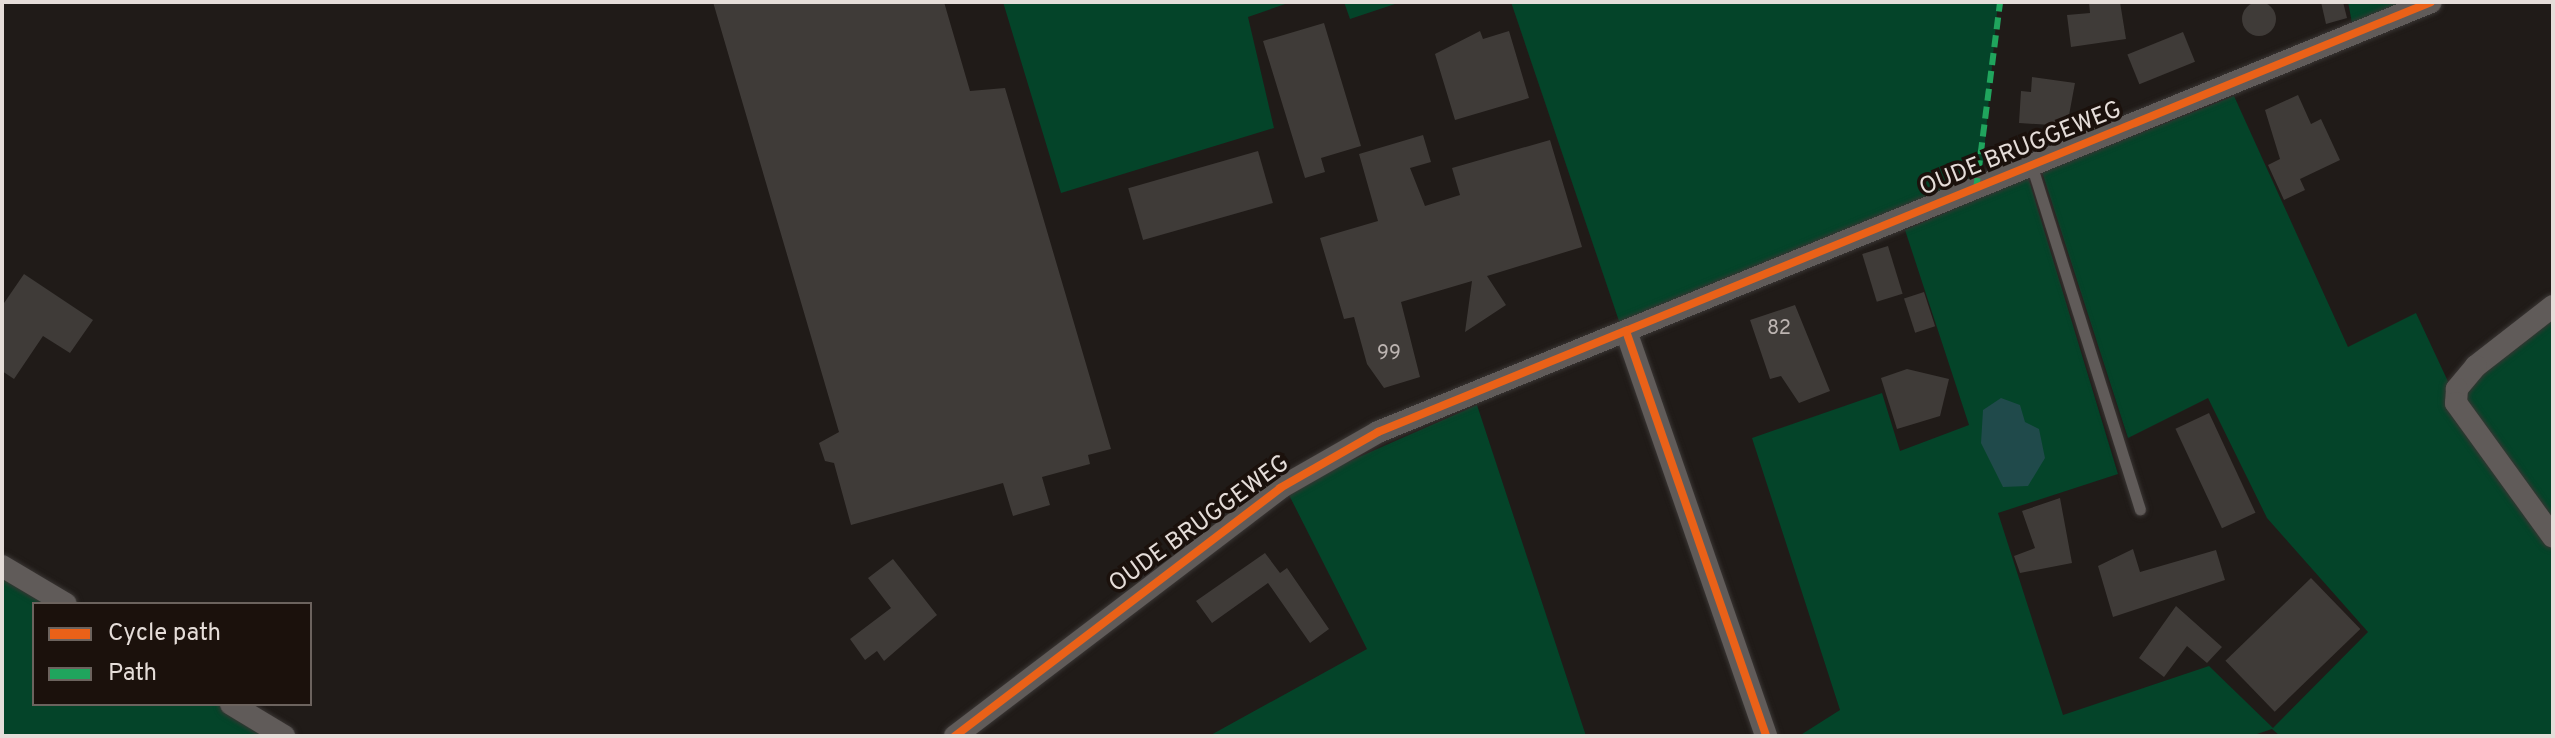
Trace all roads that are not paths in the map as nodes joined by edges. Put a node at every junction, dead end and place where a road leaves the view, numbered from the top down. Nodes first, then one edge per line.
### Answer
1 (2431, 2) edge
2 (2032, 167) junction
3 (2553, 306) edge
4 (1626, 331) junction
5 (2140, 509) dead end
6 (2553, 537) edge
7 (2, 566) edge
8 (63, 602) edge
9 (234, 706) edge
10 (284, 736) edge
11 (955, 736) edge
12 (1766, 736) edge

1 - 2 street, OUDE BRUGGEWEG
2 - 4 street, OUDE BRUGGEWEG
2 - 5 lane
3 - 6 street
4 - 11 street, OUDE BRUGGEWEG
4 - 12 street
7 - 8 street
9 - 10 street

